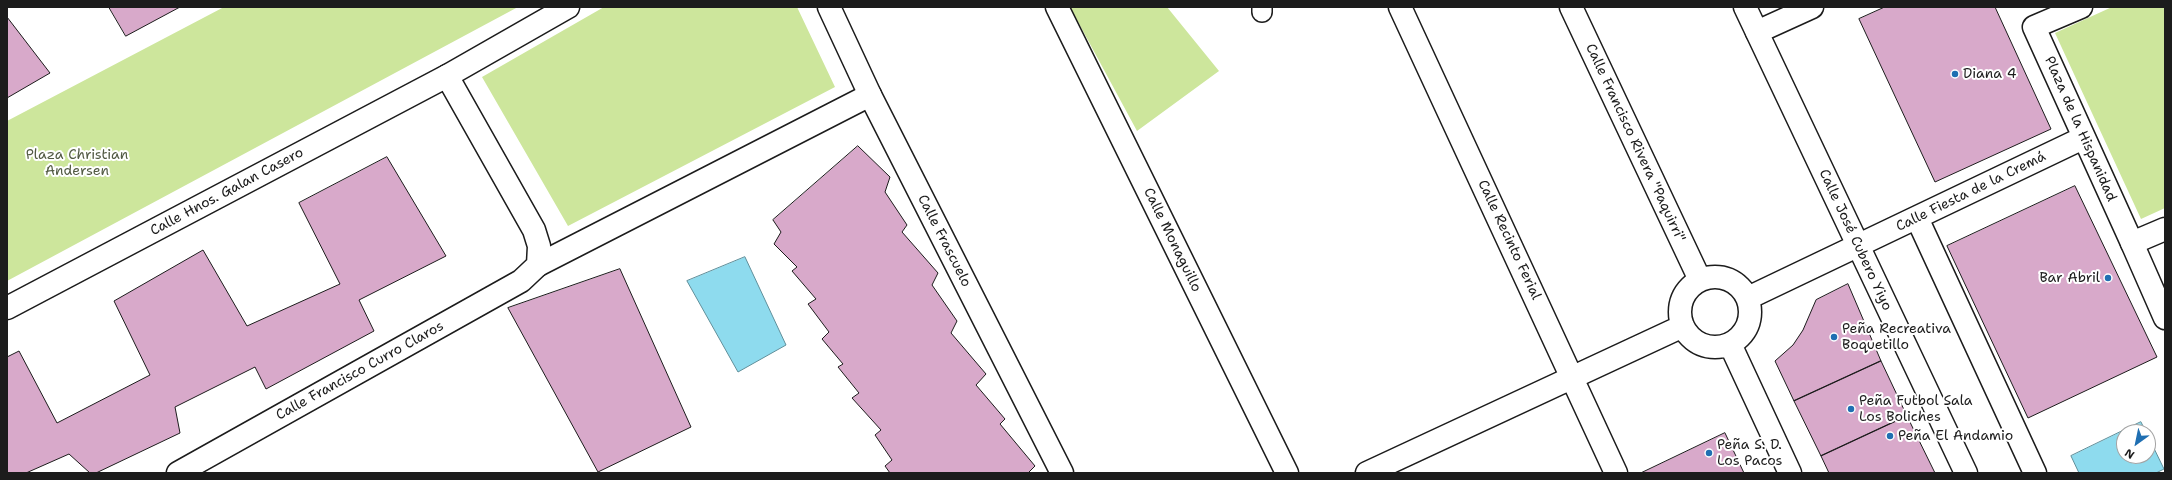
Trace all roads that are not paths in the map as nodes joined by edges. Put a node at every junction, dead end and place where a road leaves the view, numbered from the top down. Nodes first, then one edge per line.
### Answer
1 (568, 7) edge
2 (829, 7) edge
3 (1057, 7) edge
4 (1400, 7) edge
5 (1571, 7) edge
6 (1745, 7) edge
7 (1812, 7) edge
8 (2081, 7) edge
9 (2056, 12) edge
10 (1756, 32) junction
11 (447, 76) junction
12 (870, 95) junction
13 (2083, 138) junction
14 (1917, 218) junction
15 (2165, 229) edge
16 (2132, 243) junction
17 (1859, 246) junction
18 (538, 265) junction
19 (1700, 280) junction
20 (1748, 298) junction
21 (7, 308) edge
22 (2165, 318) edge
23 (1683, 326) junction
24 (1730, 344) junction
25 (1573, 377) junction
26 (178, 473) edge
27 (1062, 473) edge
28 (1286, 473) edge
29 (1367, 473) edge
30 (1616, 473) edge
31 (1790, 473) edge
32 (1966, 473) edge
33 (2035, 473) edge

1 - 11 street, Calle Hnos. Galan Casero
2 - 12 street, Calle Frascuelo
3 - 28 street, Calle Monaguillo
4 - 25 street, Calle Recinto Ferial
5 - 19 street, Calle Francisco Rivera "Paquirri"
6 - 10 street, Calle José Cubero Yiyo
7 - 10 street
8 - 9 street, Plaza de la Hispanidad
9 - 13 street, Plaza de la Hispanidad
10 - 17 street, Calle José Cubero Yiyo
11 - 18 street
11 - 21 street, Calle Hnos. Galan Casero
12 - 18 street, Calle Francisco Curro Claros
12 - 27 street, Calle Frascuelo
13 - 14 street, Calle Fiesta de la Cremá
13 - 16 street, Plaza de la Hispanidad
14 - 17 street, Calle Fiesta de la Cremá
14 - 33 street
15 - 16 street
16 - 22 street, Plaza de la Hispanidad
17 - 20 street, Calle Fiesta de la Cremá
17 - 32 street, Calle José Cubero Yiyo
18 - 26 street, Calle Francisco Curro Claros
19 - 20 street
19 - 23 street
20 - 24 street
23 - 24 street
23 - 25 street
24 - 31 street
25 - 29 street
25 - 30 street, Calle Recinto Ferial

